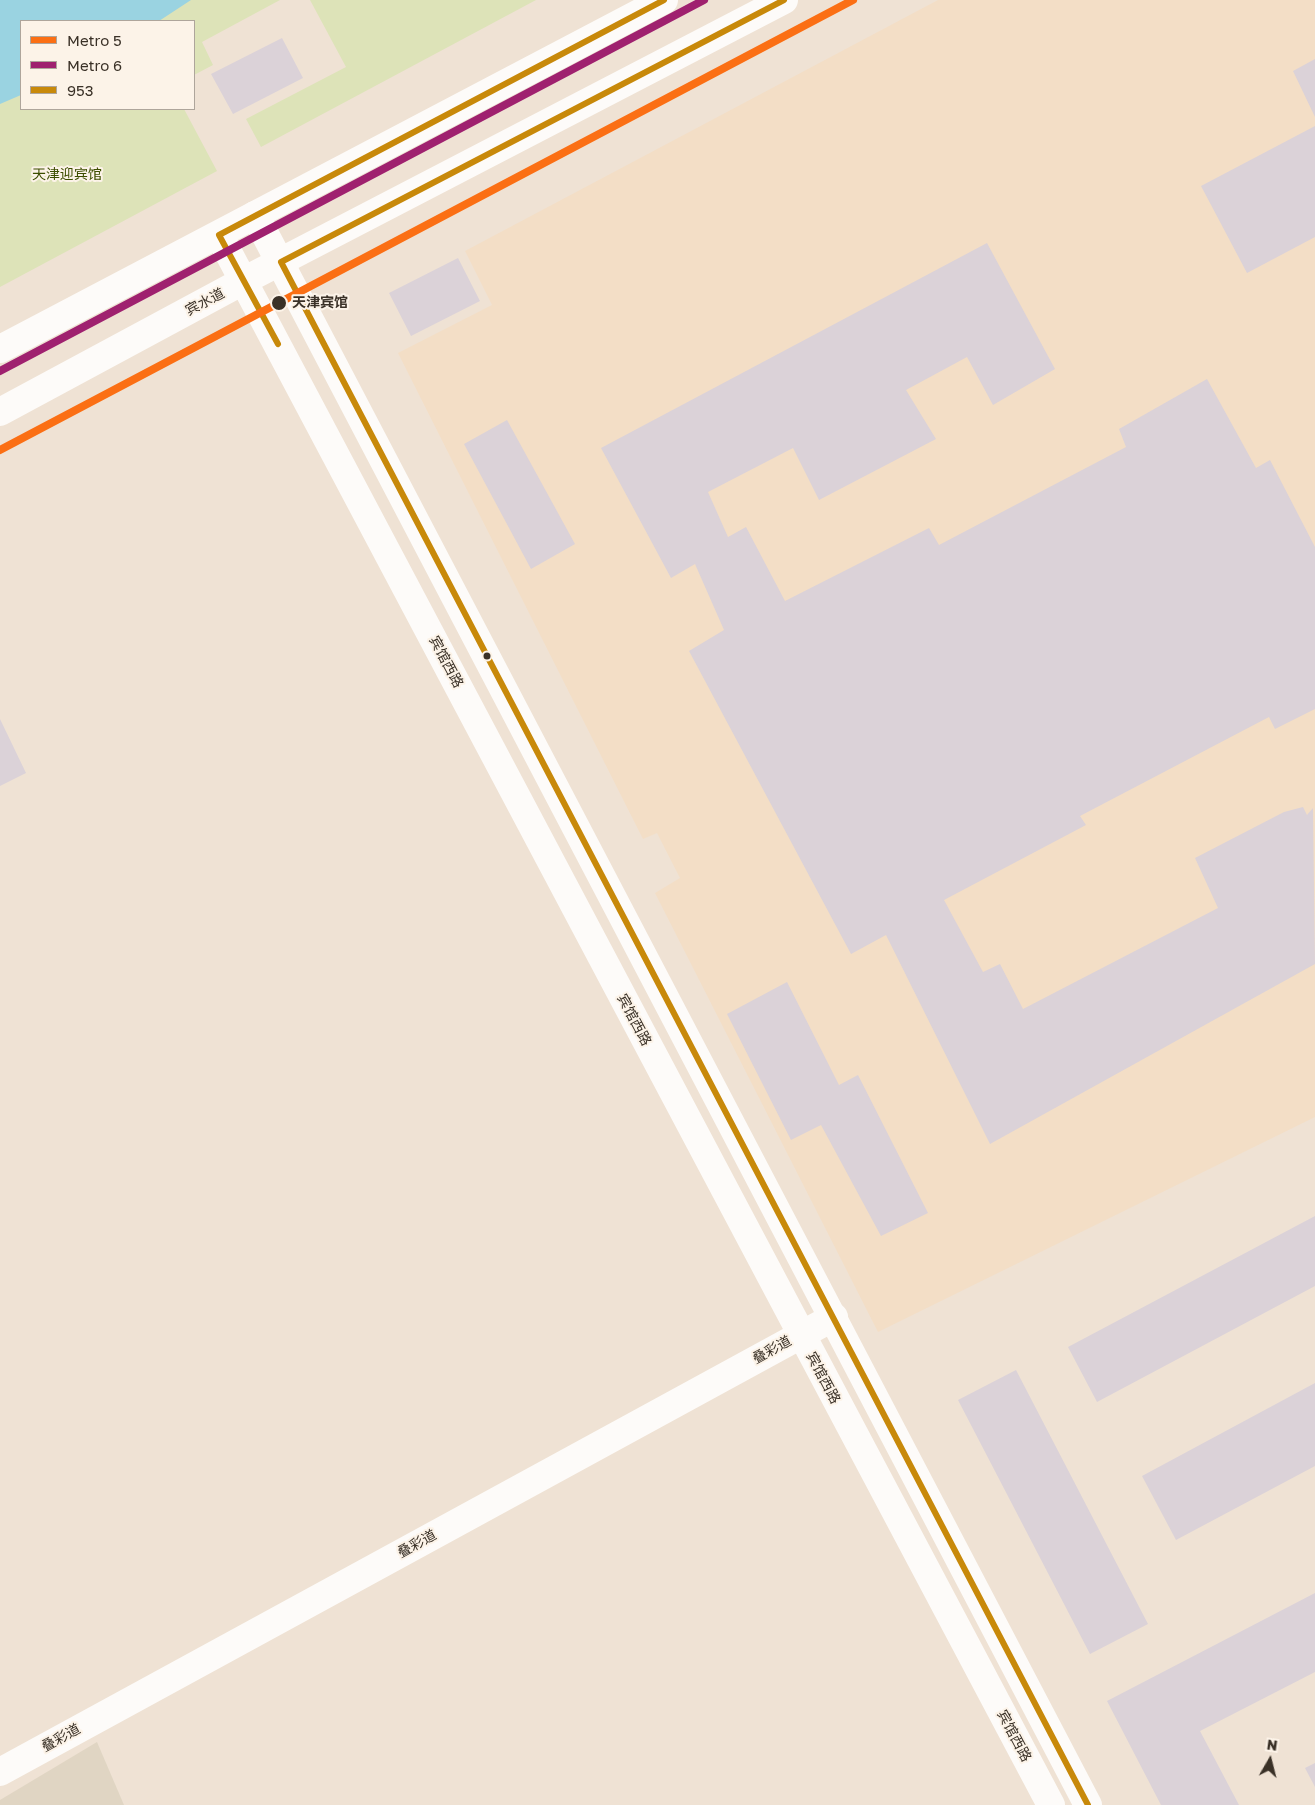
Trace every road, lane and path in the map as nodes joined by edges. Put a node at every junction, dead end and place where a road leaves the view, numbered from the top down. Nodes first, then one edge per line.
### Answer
1 (664, 0) edge
2 (784, 0) edge
3 (255, 215) junction
4 (219, 235) junction
5 (281, 262) junction
6 (245, 280) junction
7 (0, 349) edge
8 (0, 412) edge
9 (834, 1317) junction
10 (800, 1335) junction
11 (0, 1772) edge
12 (1051, 1805) edge
13 (1088, 1805) edge

1 - 3 main road
2 - 5 main road, 宾水道
3 - 4 main road
3 - 5 main road
4 - 6 main road, 宾馆西路
4 - 7 main road
5 - 6 main road, 宾水道
5 - 9 main road
6 - 8 main road, 宾水道
6 - 10 main road, 宾馆西路
9 - 10 main road, 叠彩道
9 - 13 main road
10 - 11 main road, 叠彩道
10 - 12 main road, 宾馆西路

